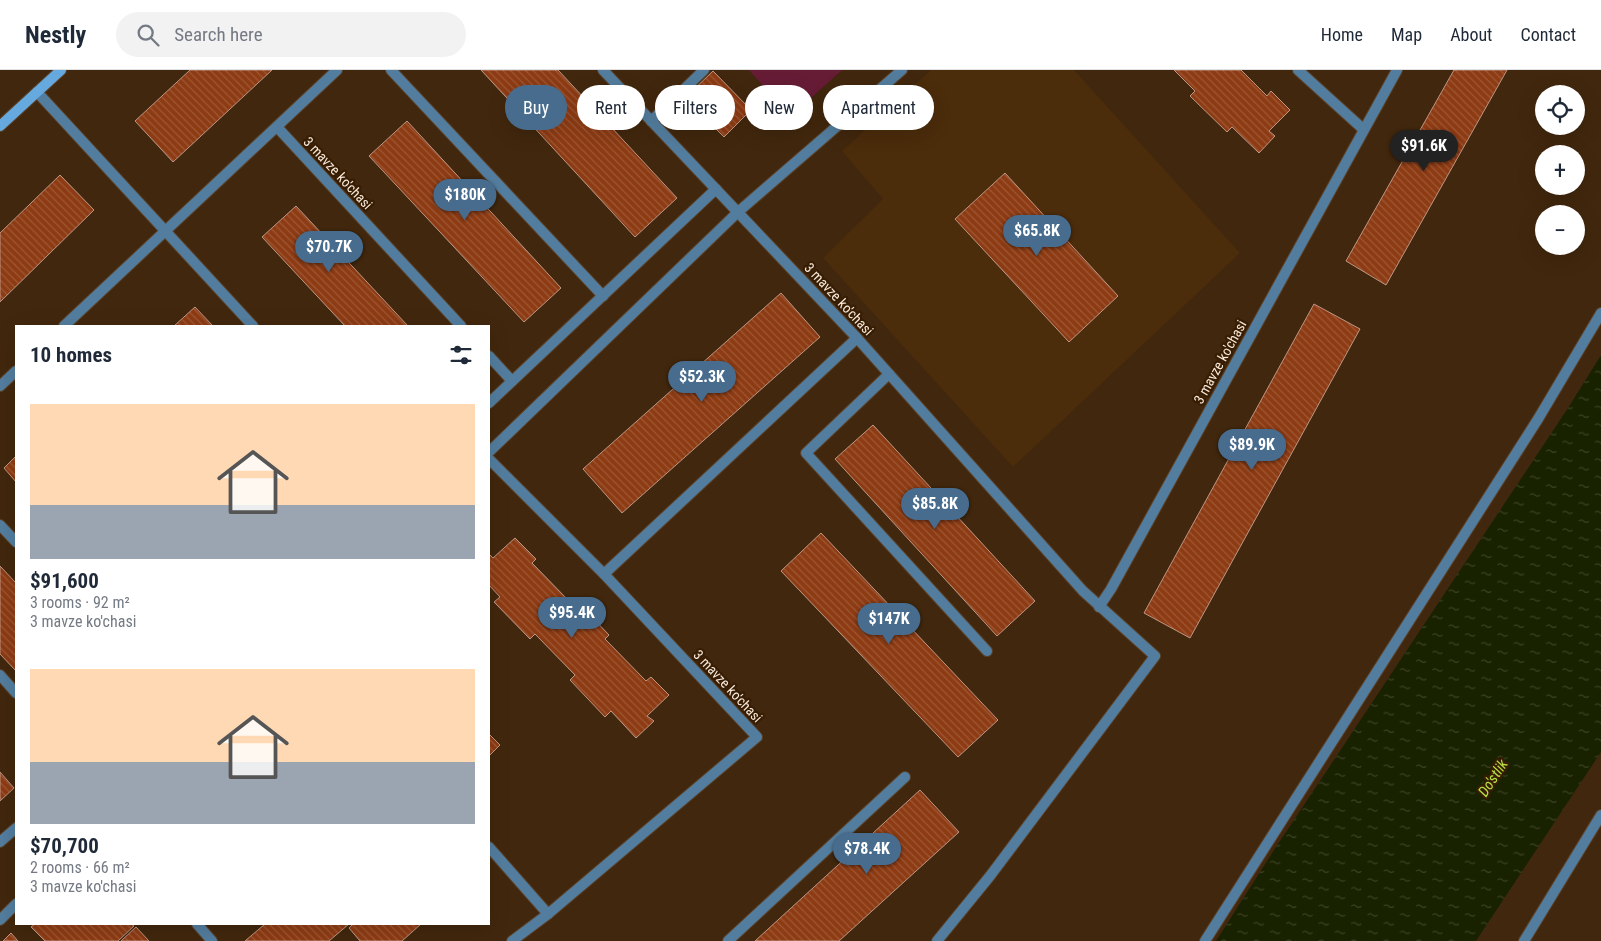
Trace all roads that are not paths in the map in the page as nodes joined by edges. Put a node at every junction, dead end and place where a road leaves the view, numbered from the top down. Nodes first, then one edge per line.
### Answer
1 (61, 70) edge
2 (338, 70) edge
3 (391, 70) edge
4 (603, 70) edge
5 (704, 70) edge
6 (902, 70) edge
7 (1298, 70) edge
8 (1397, 70) edge
9 (37, 92) junction
10 (651, 121) junction
11 (0, 126) edge
12 (277, 127) junction
13 (1364, 129) junction
14 (716, 189) junction
15 (738, 212) junction
16 (165, 232) junction
17 (603, 296) junction
18 (1601, 313) edge
19 (65, 325) edge
20 (252, 325) edge
21 (460, 325) edge
22 (857, 338) junction
23 (490, 357) edge
24 (15, 372) edge
25 (889, 374) junction
26 (512, 381) junction
27 (0, 386) edge
28 (490, 402) edge
29 (490, 451) edge
30 (490, 460) edge
31 (0, 525) edge
32 (15, 541) edge
33 (604, 574) junction
34 (1099, 608) junction
35 (988, 651) dead end
36 (0, 676) edge
37 (15, 692) edge
38 (906, 777) dead end
39 (1601, 814) edge
40 (15, 829) edge
41 (0, 842) edge
42 (490, 848) edge
43 (15, 905) edge
44 (548, 914) junction
45 (0, 920) edge
46 (198, 925) edge
47 (212, 941) edge
48 (512, 941) edge
49 (728, 941) edge
50 (936, 941) edge
51 (1205, 941) edge
52 (1524, 941) edge

1 - 9 main road
2 - 12 street
3 - 17 street
4 - 10 street, 3 mavze ko'chasi
5 - 10 street
6 - 15 street
7 - 13 street
8 - 13 street, 3 mavze ko'chasi
9 - 11 main road
9 - 16 street
10 - 14 street, 3 mavze ko'chasi
12 - 16 street
12 - 21 street, 3 mavze ko'chasi
13 - 34 street, 3 mavze ko'chasi
14 - 15 street, 3 mavze ko'chasi
14 - 17 street
15 - 22 street, 3 mavze ko'chasi
15 - 29 street
16 - 19 street
16 - 20 street
17 - 26 street
18 - 51 street
22 - 25 street, 3 mavze ko'chasi
22 - 33 street
23 - 26 street
24 - 27 street
25 - 34 street, 3 mavze ko'chasi
25 - 35 street
26 - 28 street
30 - 33 street, 3 mavze ko'chasi
31 - 32 street
33 - 44 street, 3 mavze ko'chasi
34 - 50 street, 3 mavze ko'chasi
36 - 37 street
38 - 49 street
39 - 52 street
40 - 41 street
42 - 44 street
43 - 45 street
44 - 48 street, 3 mavze ko'chasi
46 - 47 street

